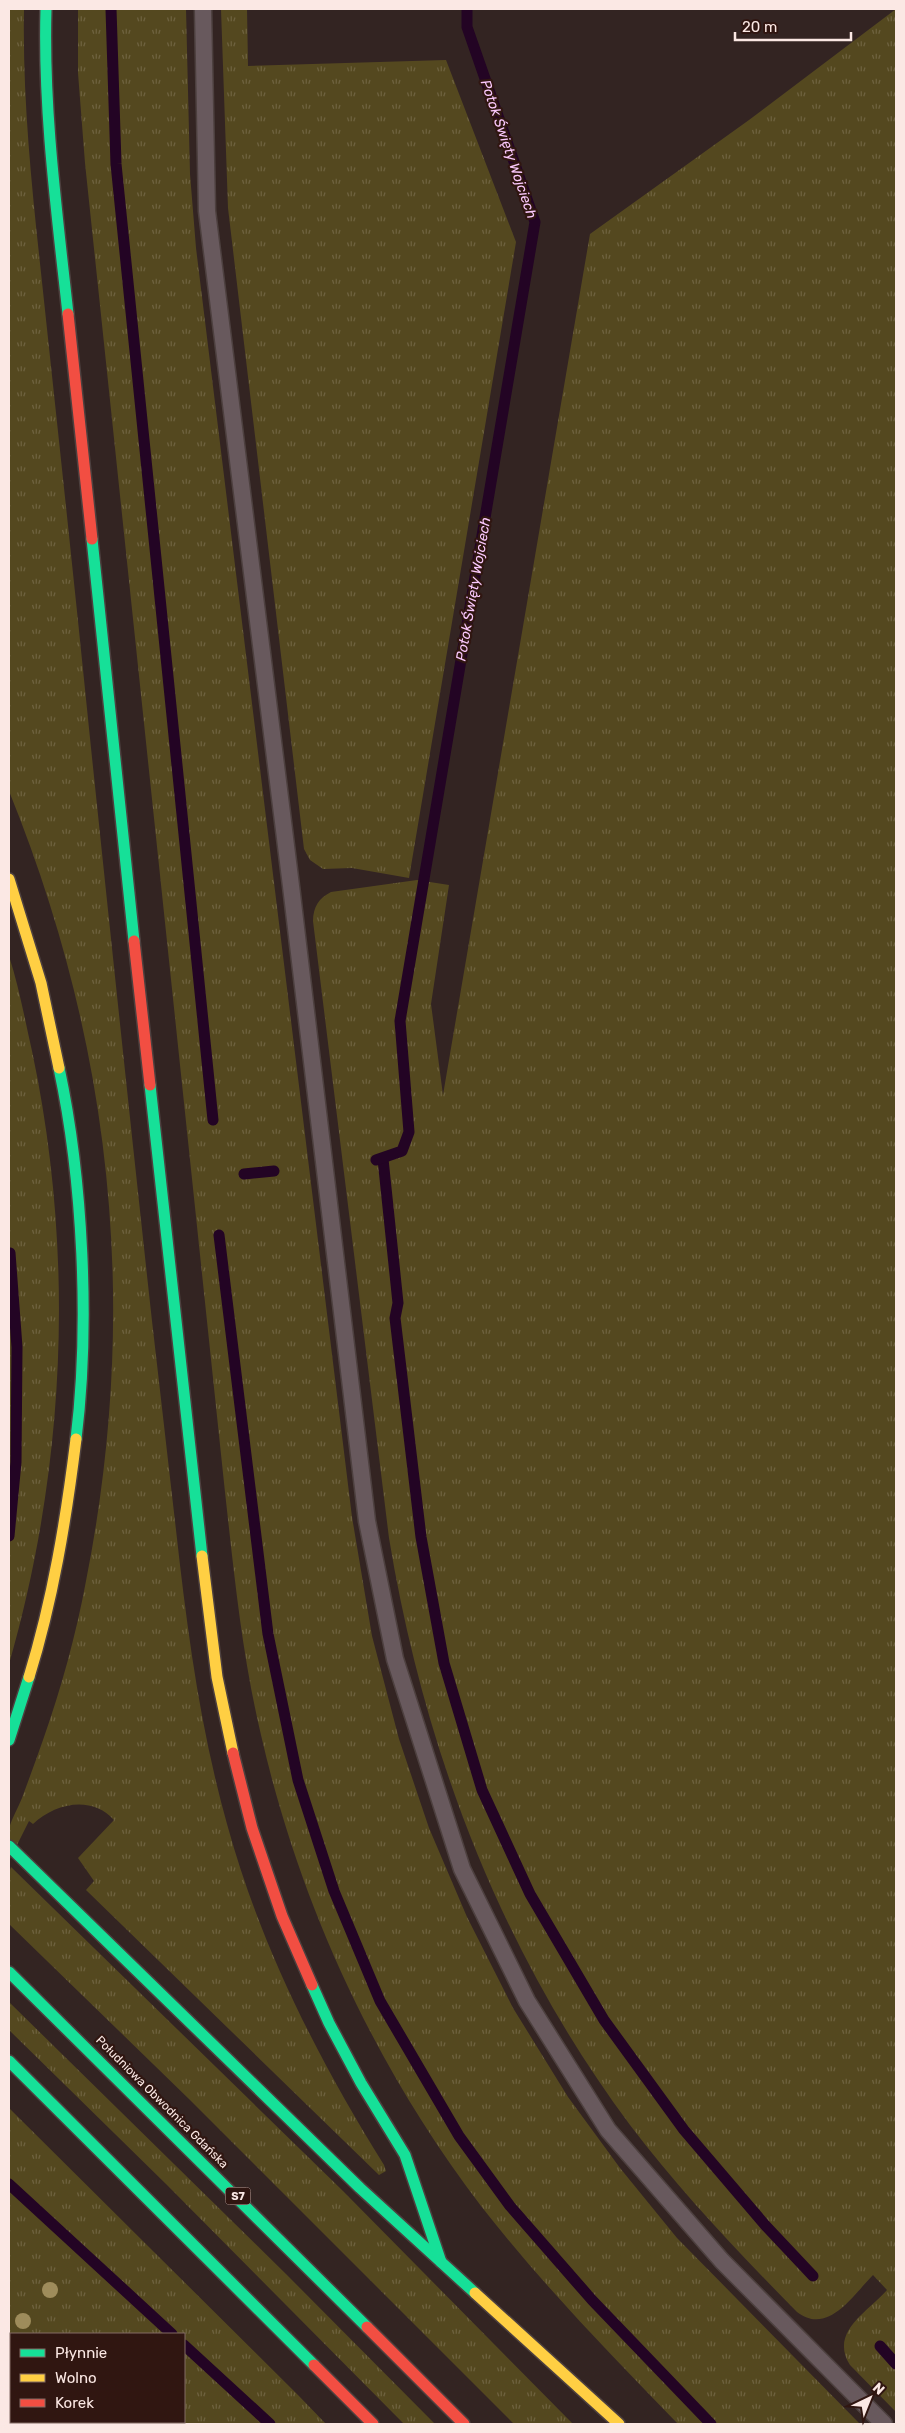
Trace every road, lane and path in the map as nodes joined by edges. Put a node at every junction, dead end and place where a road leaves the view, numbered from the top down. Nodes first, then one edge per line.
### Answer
1 (46, 9) edge
2 (203, 9) edge
3 (9, 879) edge
4 (9, 1740) edge
5 (9, 1846) edge
6 (9, 1972) edge
7 (9, 2061) edge
8 (441, 2262) junction
9 (373, 2424) edge
10 (464, 2424) edge
11 (619, 2424) edge
12 (884, 2424) edge

1 - 8 highway
2 - 12 lane
3 - 4 highway
5 - 8 highway
6 - 10 highway, Południowa Obwodnica Gdańska / S7
7 - 9 highway
8 - 11 highway

